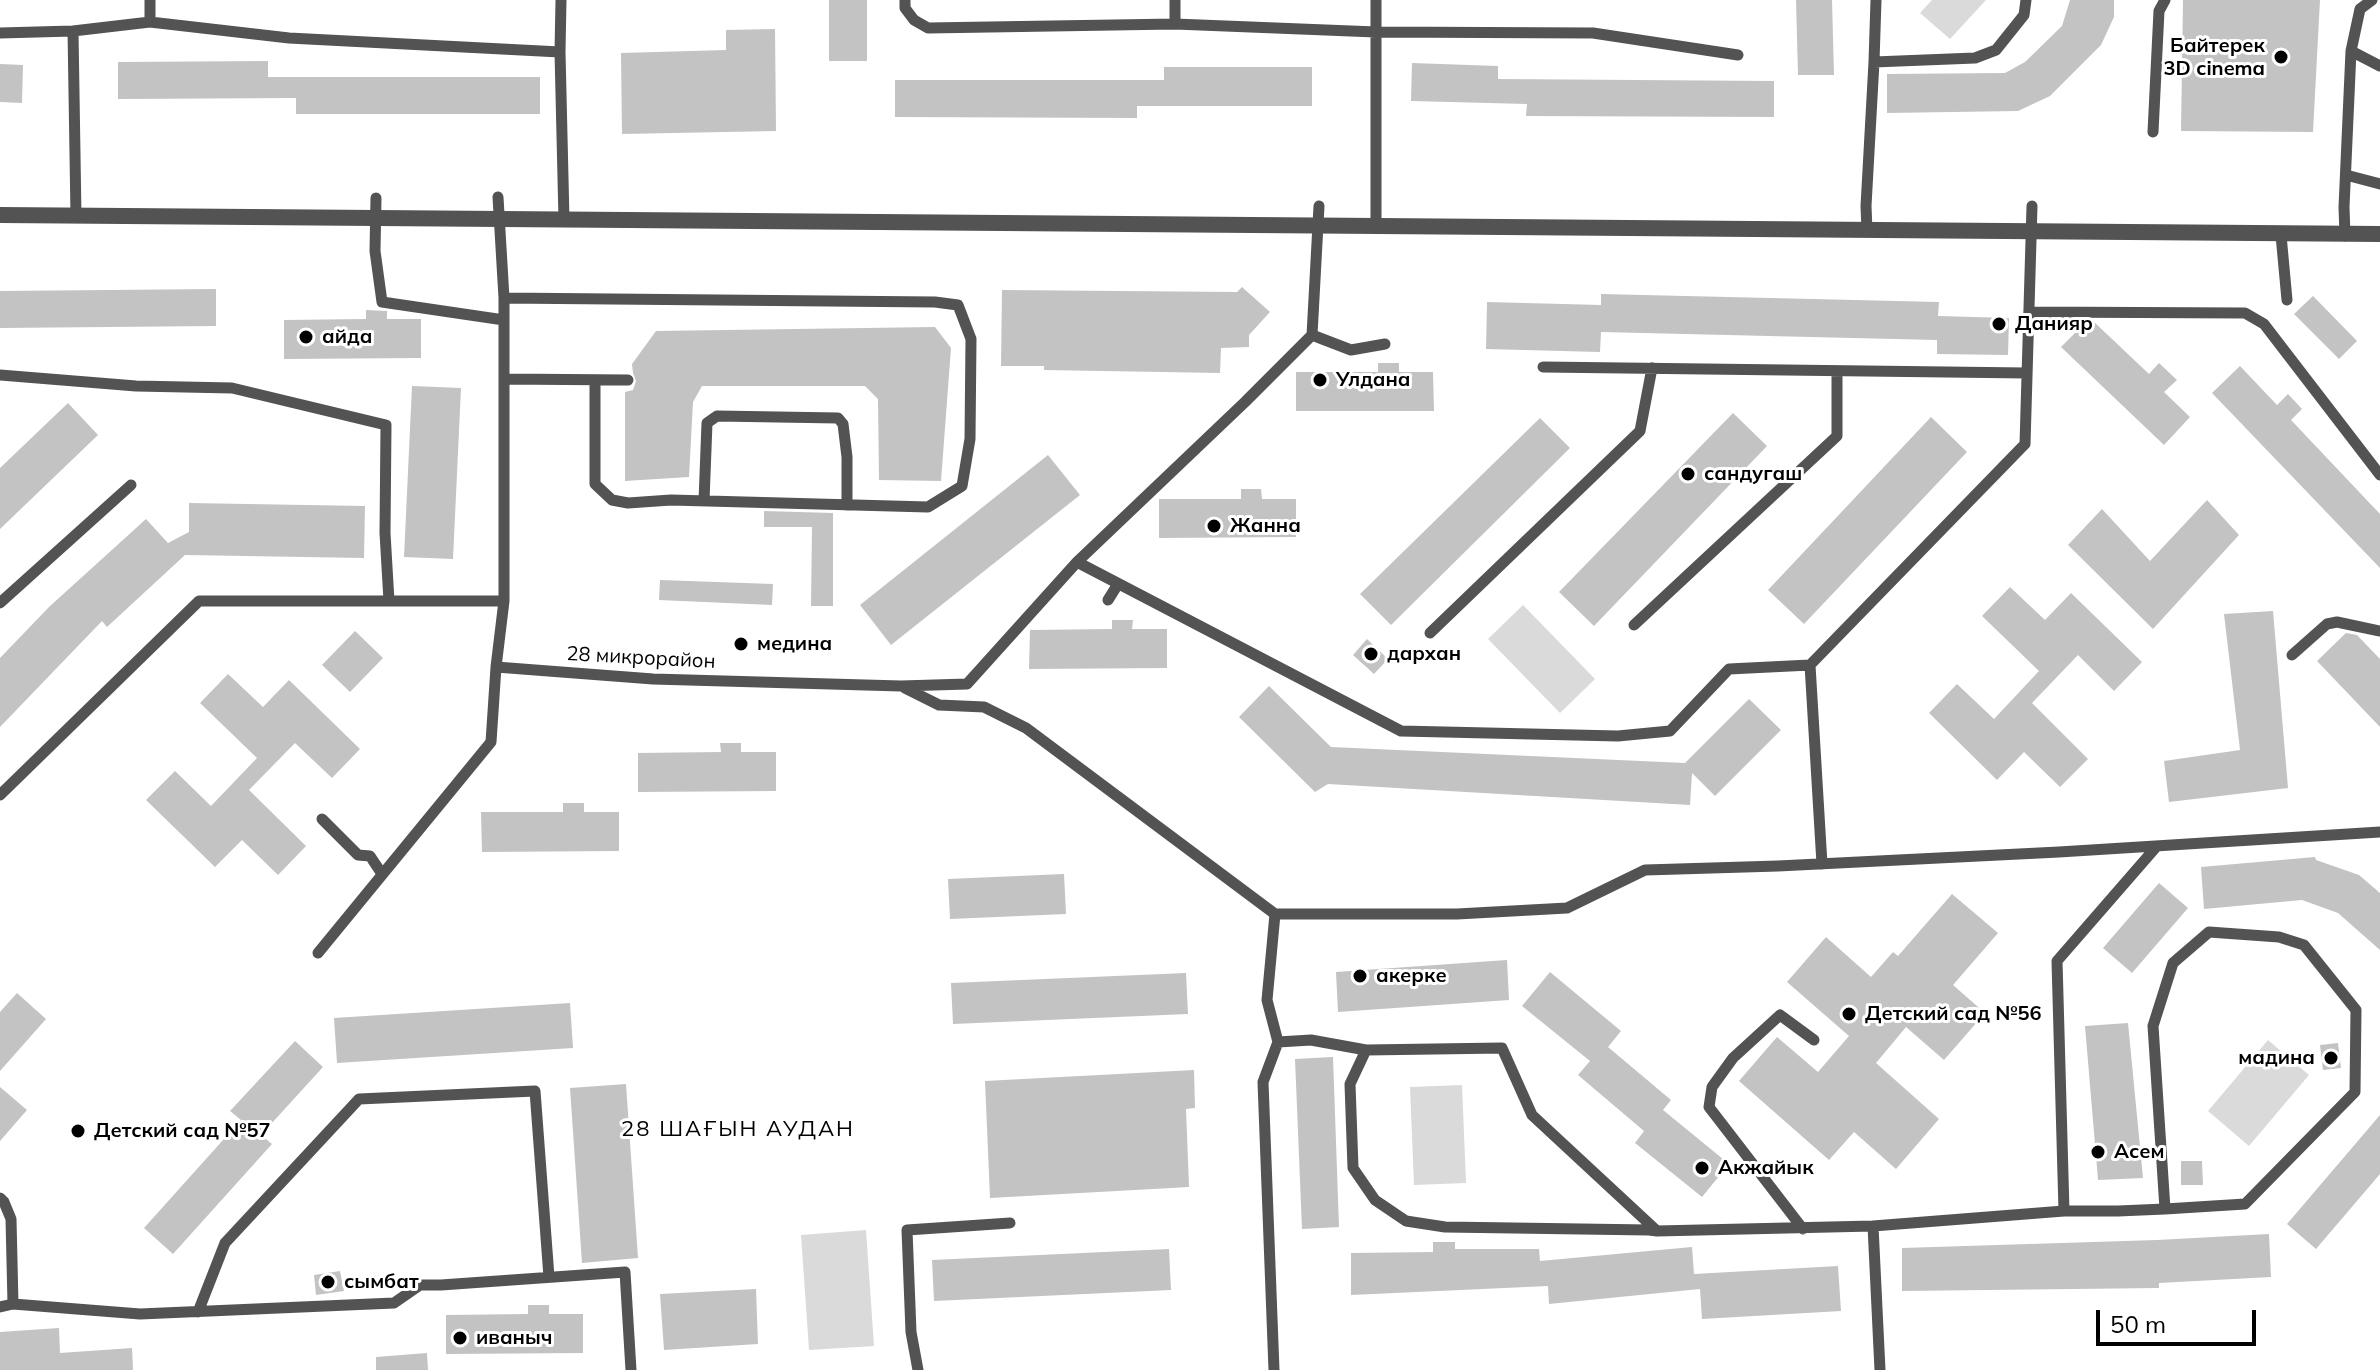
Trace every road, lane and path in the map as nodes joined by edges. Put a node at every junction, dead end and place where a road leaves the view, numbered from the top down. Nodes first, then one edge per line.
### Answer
1 (150, 0) edge
2 (561, 0) edge
3 (905, 0) edge
4 (1175, 0) edge
5 (1376, 0) edge
6 (1876, 0) edge
7 (2026, 0) edge
8 (2165, 0) edge
9 (2372, 0) edge
10 (2356, 5) edge
11 (150, 22) junction
12 (1175, 24) junction
13 (73, 31) junction
14 (1376, 32) junction
15 (0, 33) edge
16 (2351, 51) junction
17 (560, 52) junction
18 (1738, 55) dead end
19 (1874, 62) junction
20 (2380, 66) edge
21 (2153, 132) dead end
22 (2346, 175) junction
23 (2380, 184) edge
24 (498, 197) dead end
25 (376, 198) dead end
26 (1319, 206) dead end
27 (2032, 206) dead end
28 (0, 215) edge
29 (76, 216) junction
30 (376, 218) junction
31 (499, 220) junction
32 (564, 220) junction
33 (1318, 227) junction
34 (1376, 227) junction
35 (1867, 231) junction
36 (2033, 233) junction
37 (2380, 234) edge
38 (2281, 235) junction
39 (2345, 236) junction
40 (504, 298) junction
41 (2287, 300) dead end
42 (2029, 312) junction
43 (504, 320) junction
44 (1312, 335) junction
45 (1385, 344) dead end
46 (1543, 367) dead end
47 (1652, 368) junction
48 (1837, 371) junction
49 (2027, 373) junction
50 (0, 375) edge
51 (504, 379) junction
52 (595, 380) junction
53 (628, 380) dead end
54 (2380, 475) edge
55 (131, 485) dead end
56 (704, 501) junction
57 (847, 505) junction
58 (1077, 562) junction
59 (1118, 584) junction
60 (1108, 600) dead end
61 (389, 601) junction
62 (504, 601) junction
63 (0, 603) edge
64 (1634, 625) dead end
65 (2380, 631) edge
66 (1430, 633) dead end
67 (2292, 655) dead end
68 (1810, 665) junction
69 (496, 667) junction
70 (901, 686) junction
71 (0, 795) edge
72 (322, 819) dead end
73 (2380, 832) edge
74 (2157, 846) junction
75 (1822, 864) junction
76 (382, 874) junction
77 (1275, 914) junction
78 (318, 953) dead end
79 (1814, 1040) dead end
80 (1278, 1042) junction
81 (1366, 1050) junction
82 (0, 1198) edge
83 (2165, 1209) junction
84 (2064, 1211) junction
85 (1010, 1223) dead end
86 (1873, 1226) junction
87 (1803, 1229) junction
88 (1657, 1231) junction
89 (549, 1277) junction
90 (13, 1304) junction
91 (0, 1307) edge
92 (198, 1312) junction
93 (631, 1370) edge
94 (918, 1370) edge
95 (1274, 1370) edge
96 (1880, 1370) edge

1 - 11 lane
2 - 17 lane
3 - 12 lane
4 - 12 lane
5 - 14 lane
6 - 19 lane
7 - 19 lane
8 - 21 lane
9 - 10 lane
10 - 16 lane
11 - 13 lane
11 - 17 lane
12 - 14 lane
13 - 15 lane
13 - 29 lane
14 - 18 lane
14 - 34 lane
16 - 20 lane
16 - 22 lane
17 - 32 lane
19 - 35 lane
22 - 23 lane
22 - 39 lane
24 - 31 lane
25 - 30 lane
26 - 33 lane
27 - 36 lane
28 - 29 street
29 - 30 street
30 - 31 street
30 - 43 lane
31 - 32 street
31 - 40 lane
32 - 33 street
33 - 34 street
33 - 44 lane
34 - 35 street
35 - 36 street
36 - 38 street
36 - 42 lane
37 - 39 street
38 - 39 street
38 - 41 lane
40 - 43 lane
40 - 57 lane
42 - 49 lane
42 - 54 lane
43 - 51 lane
44 - 45 lane
44 - 58 lane, 28 микрорайон
46 - 47 lane
47 - 48 lane
47 - 66 lane
48 - 49 lane
48 - 64 lane
49 - 68 lane
50 - 61 lane
51 - 52 lane
51 - 62 lane
52 - 53 lane
52 - 56 lane
55 - 63 lane
56 - 57 lane
56 - 57 lane
58 - 59 lane
58 - 70 lane, 28 микрорайон
59 - 60 lane
59 - 68 lane
61 - 62 lane
61 - 71 lane
62 - 69 lane
65 - 67 lane
68 - 75 lane
69 - 70 lane, 28 микрорайон
69 - 76 lane
70 - 77 lane
72 - 76 lane
73 - 74 lane
74 - 75 lane
74 - 84 lane
75 - 77 lane
76 - 78 lane
77 - 80 lane
79 - 87 lane
80 - 81 lane
80 - 95 lane
81 - 88 lane
81 - 88 lane
82 - 90 lane
83 - 83 lane
83 - 84 lane
84 - 86 lane
85 - 94 lane
86 - 87 lane
86 - 96 lane
87 - 88 lane
89 - 92 lane
89 - 92 lane
89 - 93 lane
90 - 91 lane
90 - 92 lane

